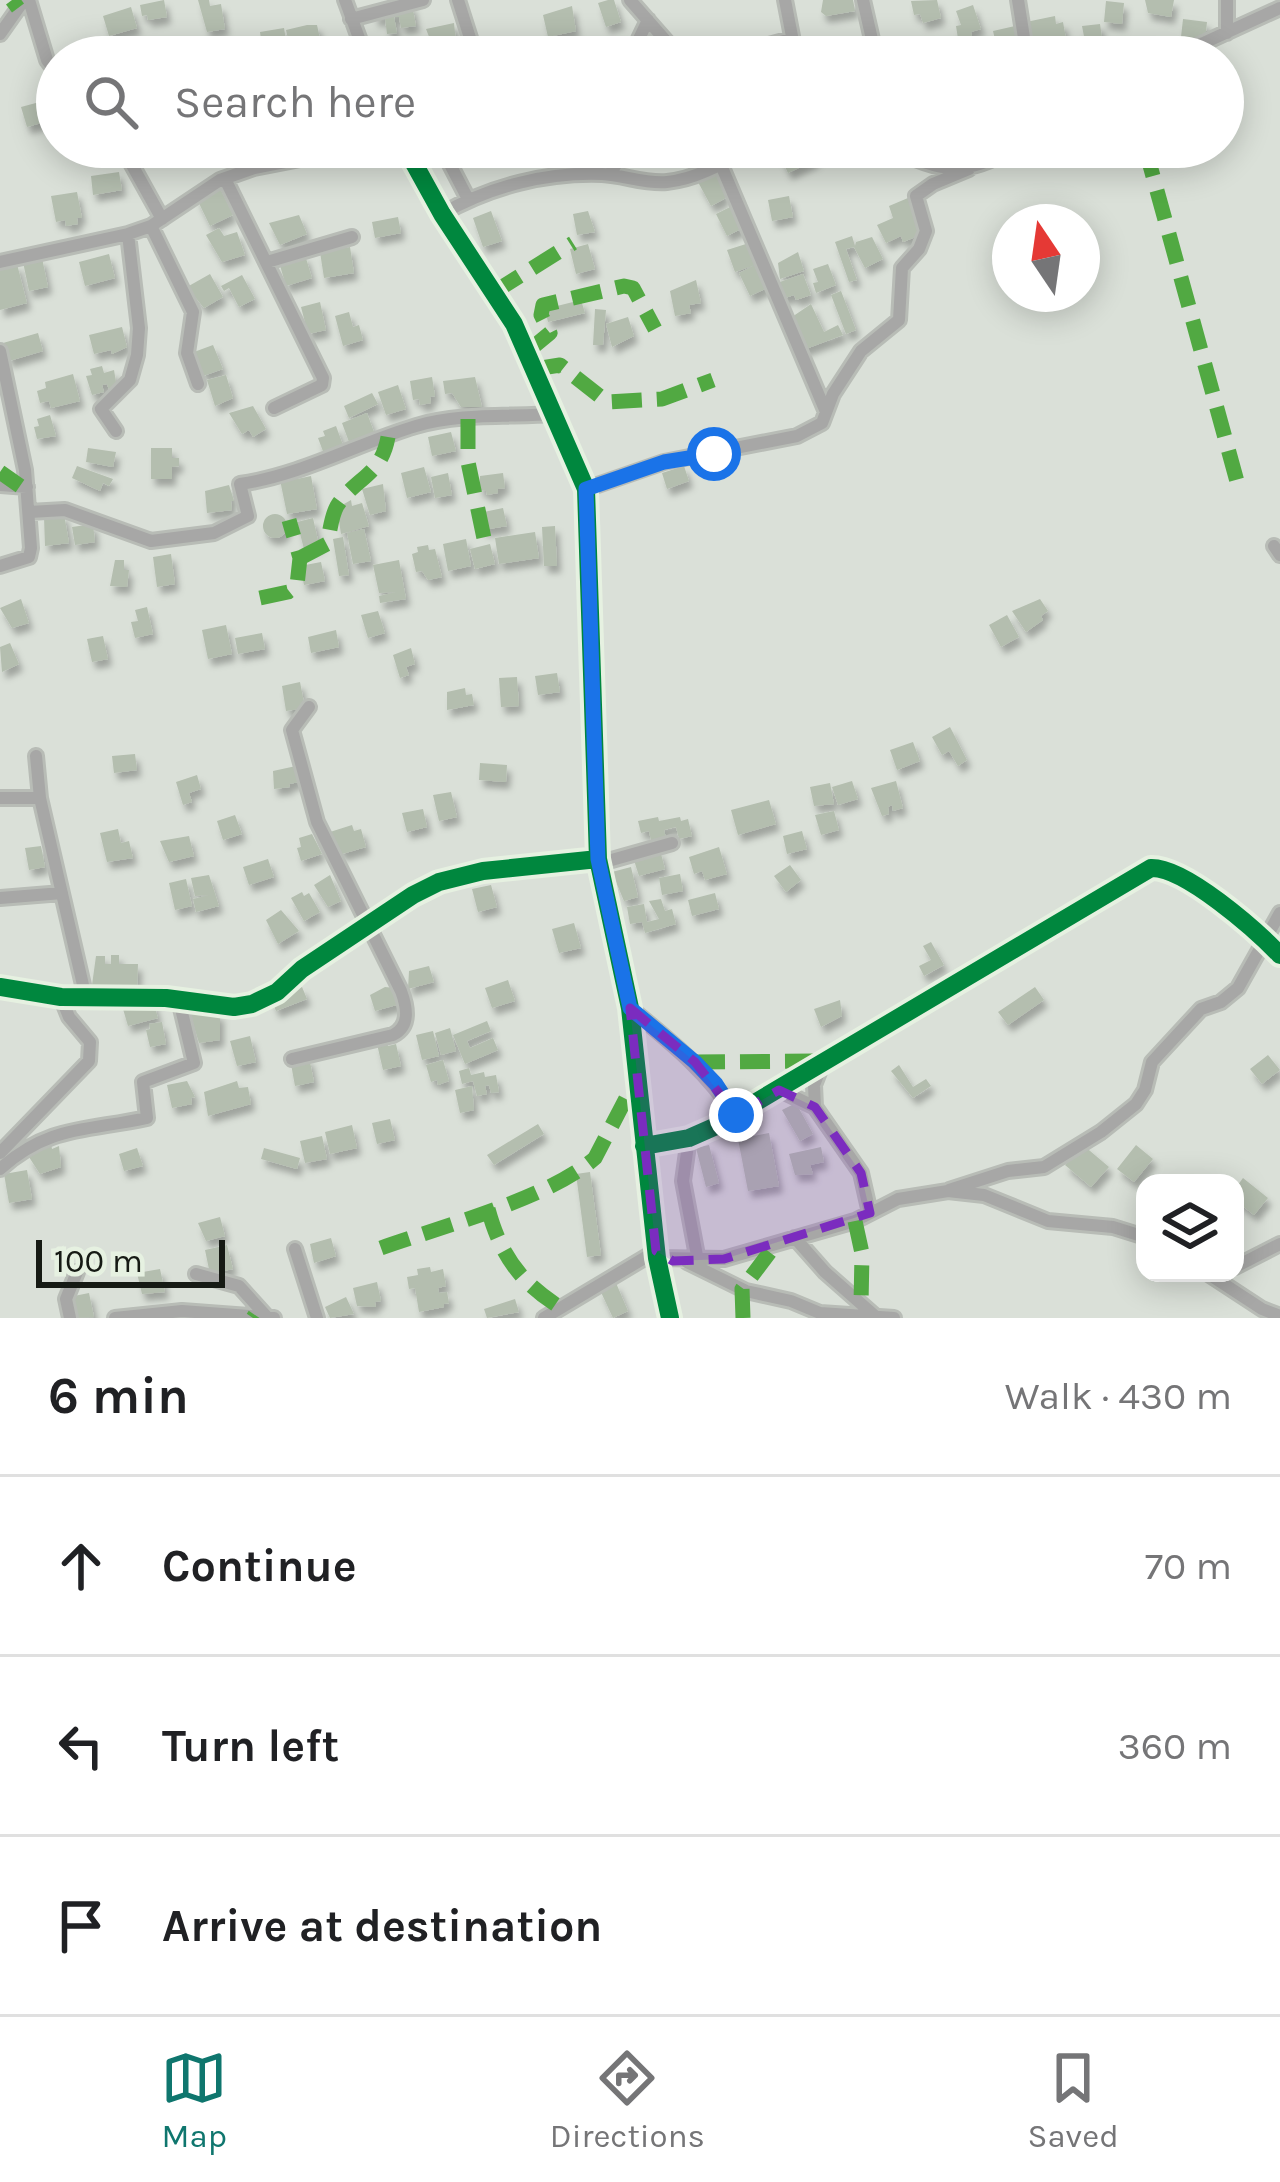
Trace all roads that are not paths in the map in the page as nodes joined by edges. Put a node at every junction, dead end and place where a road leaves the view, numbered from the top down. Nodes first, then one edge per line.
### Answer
1 (26, 0) edge
2 (345, 0) edge
3 (423, 0) edge
4 (458, 0) edge
5 (630, 0) edge
6 (785, 0) edge
7 (863, 0) edge
8 (1018, 0) edge
9 (1228, 0) edge
10 (1280, 8) edge
11 (351, 19) junction
12 (648, 20) junction
13 (1228, 33) junction
14 (0, 34) edge
15 (39, 36) edge
16 (358, 36) edge
17 (469, 36) edge
18 (640, 36) edge
19 (662, 36) edge
20 (791, 36) edge
21 (871, 36) edge
22 (1024, 36) edge
23 (1221, 36) edge
24 (132, 168) edge
25 (254, 168) edge
26 (417, 168) edge
27 (452, 168) edge
28 (614, 168) edge
29 (711, 168) edge
30 (722, 168) edge
31 (962, 168) edge
32 (972, 168) edge
33 (968, 169) junction
34 (610, 174) junction
35 (225, 179) junction
36 (468, 199) junction
37 (442, 214) junction
38 (156, 222) junction
39 (128, 235) junction
40 (352, 237) dead end
41 (0, 262) edge
42 (266, 262) junction
43 (0, 351) edge
44 (198, 384) dead end
45 (6, 398) edge
46 (274, 408) dead end
47 (554, 414) junction
48 (826, 414) junction
49 (116, 431) dead end
50 (0, 485) edge
51 (27, 487) junction
52 (586, 489) junction
53 (29, 512) junction
54 (0, 566) edge
55 (310, 707) dead end
56 (36, 755) dead end
57 (0, 798) edge
58 (40, 798) junction
59 (672, 843) dead end
60 (599, 861) junction
61 (62, 893) junction
62 (0, 898) edge
63 (1280, 913) edge
64 (368, 924) junction
65 (1264, 938) junction
66 (1280, 956) edge
67 (0, 987) edge
68 (61, 997) junction
69 (86, 998) junction
70 (179, 1000) junction
71 (630, 1008) junction
72 (292, 1059) dead end
73 (823, 1065) junction
74 (779, 1090) junction
75 (815, 1107) junction
76 (736, 1115) junction
77 (689, 1138) junction
78 (644, 1145) junction
79 (0, 1153) edge
80 (0, 1169) edge
81 (863, 1176) junction
82 (948, 1191) junction
83 (893, 1201) junction
84 (870, 1213) junction
85 (1136, 1234) edge
86 (795, 1238) junction
87 (1280, 1244) edge
88 (295, 1249) dead end
89 (656, 1254) junction
90 (692, 1261) junction
91 (1244, 1262) edge
92 (77, 1272) dead end
93 (196, 1274) dead end
94 (1225, 1282) edge
95 (562, 1313) edge
96 (875, 1316) edge
97 (1280, 1316) edge
98 (270, 1317) edge
99 (837, 1317) edge
100 (70, 1318) edge
101 (115, 1318) edge
102 (316, 1318) edge
103 (544, 1318) edge
104 (670, 1318) edge
105 (894, 1318) edge

1 - 14 street
1 - 15 street
2 - 11 street
3 - 11 street
4 - 17 street
5 - 12 street
6 - 20 street
7 - 21 street
8 - 22 street
9 - 13 street
10 - 13 street
11 - 16 street
12 - 18 street
12 - 19 street
13 - 23 street
24 - 38 street
25 - 35 street
26 - 37 street
27 - 36 street
28 - 34 street
29 - 34 street
30 - 48 street
31 - 33 street
32 - 33 street
33 - 48 street
34 - 36 street
35 - 38 street
35 - 42 street
36 - 37 street
37 - 47 street
38 - 39 street
38 - 44 street
39 - 41 street
39 - 49 street
40 - 42 street
42 - 46 street
43 - 45 street
45 - 51 street
47 - 52 street
47 - 53 street
48 - 52 street
50 - 51 street
51 - 53 street
52 - 60 street
53 - 54 street
55 - 64 street
56 - 58 street
57 - 58 street
58 - 61 street
59 - 60 street
60 - 64 street
60 - 71 street
61 - 62 street
61 - 69 street
63 - 65 street
64 - 70 street
64 - 72 street
65 - 66 street
65 - 73 street
65 - 82 street
67 - 68 street
68 - 69 street
68 - 79 street
69 - 70 street
70 - 80 street
71 - 76 street
71 - 78 street
73 - 74 street
73 - 75 street
74 - 75 street
74 - 76 street
75 - 81 street
76 - 77 street
77 - 78 street
77 - 90 street
78 - 89 street
81 - 83 street
81 - 84 street
82 - 83 street
82 - 85 street
83 - 84 street
84 - 86 street
86 - 90 street
86 - 96 street
87 - 91 street
88 - 102 street
89 - 90 street
89 - 95 street
89 - 104 street
90 - 99 street
92 - 100 street
93 - 98 street
94 - 97 street
95 - 103 street
96 - 99 street
96 - 105 street
98 - 101 street

